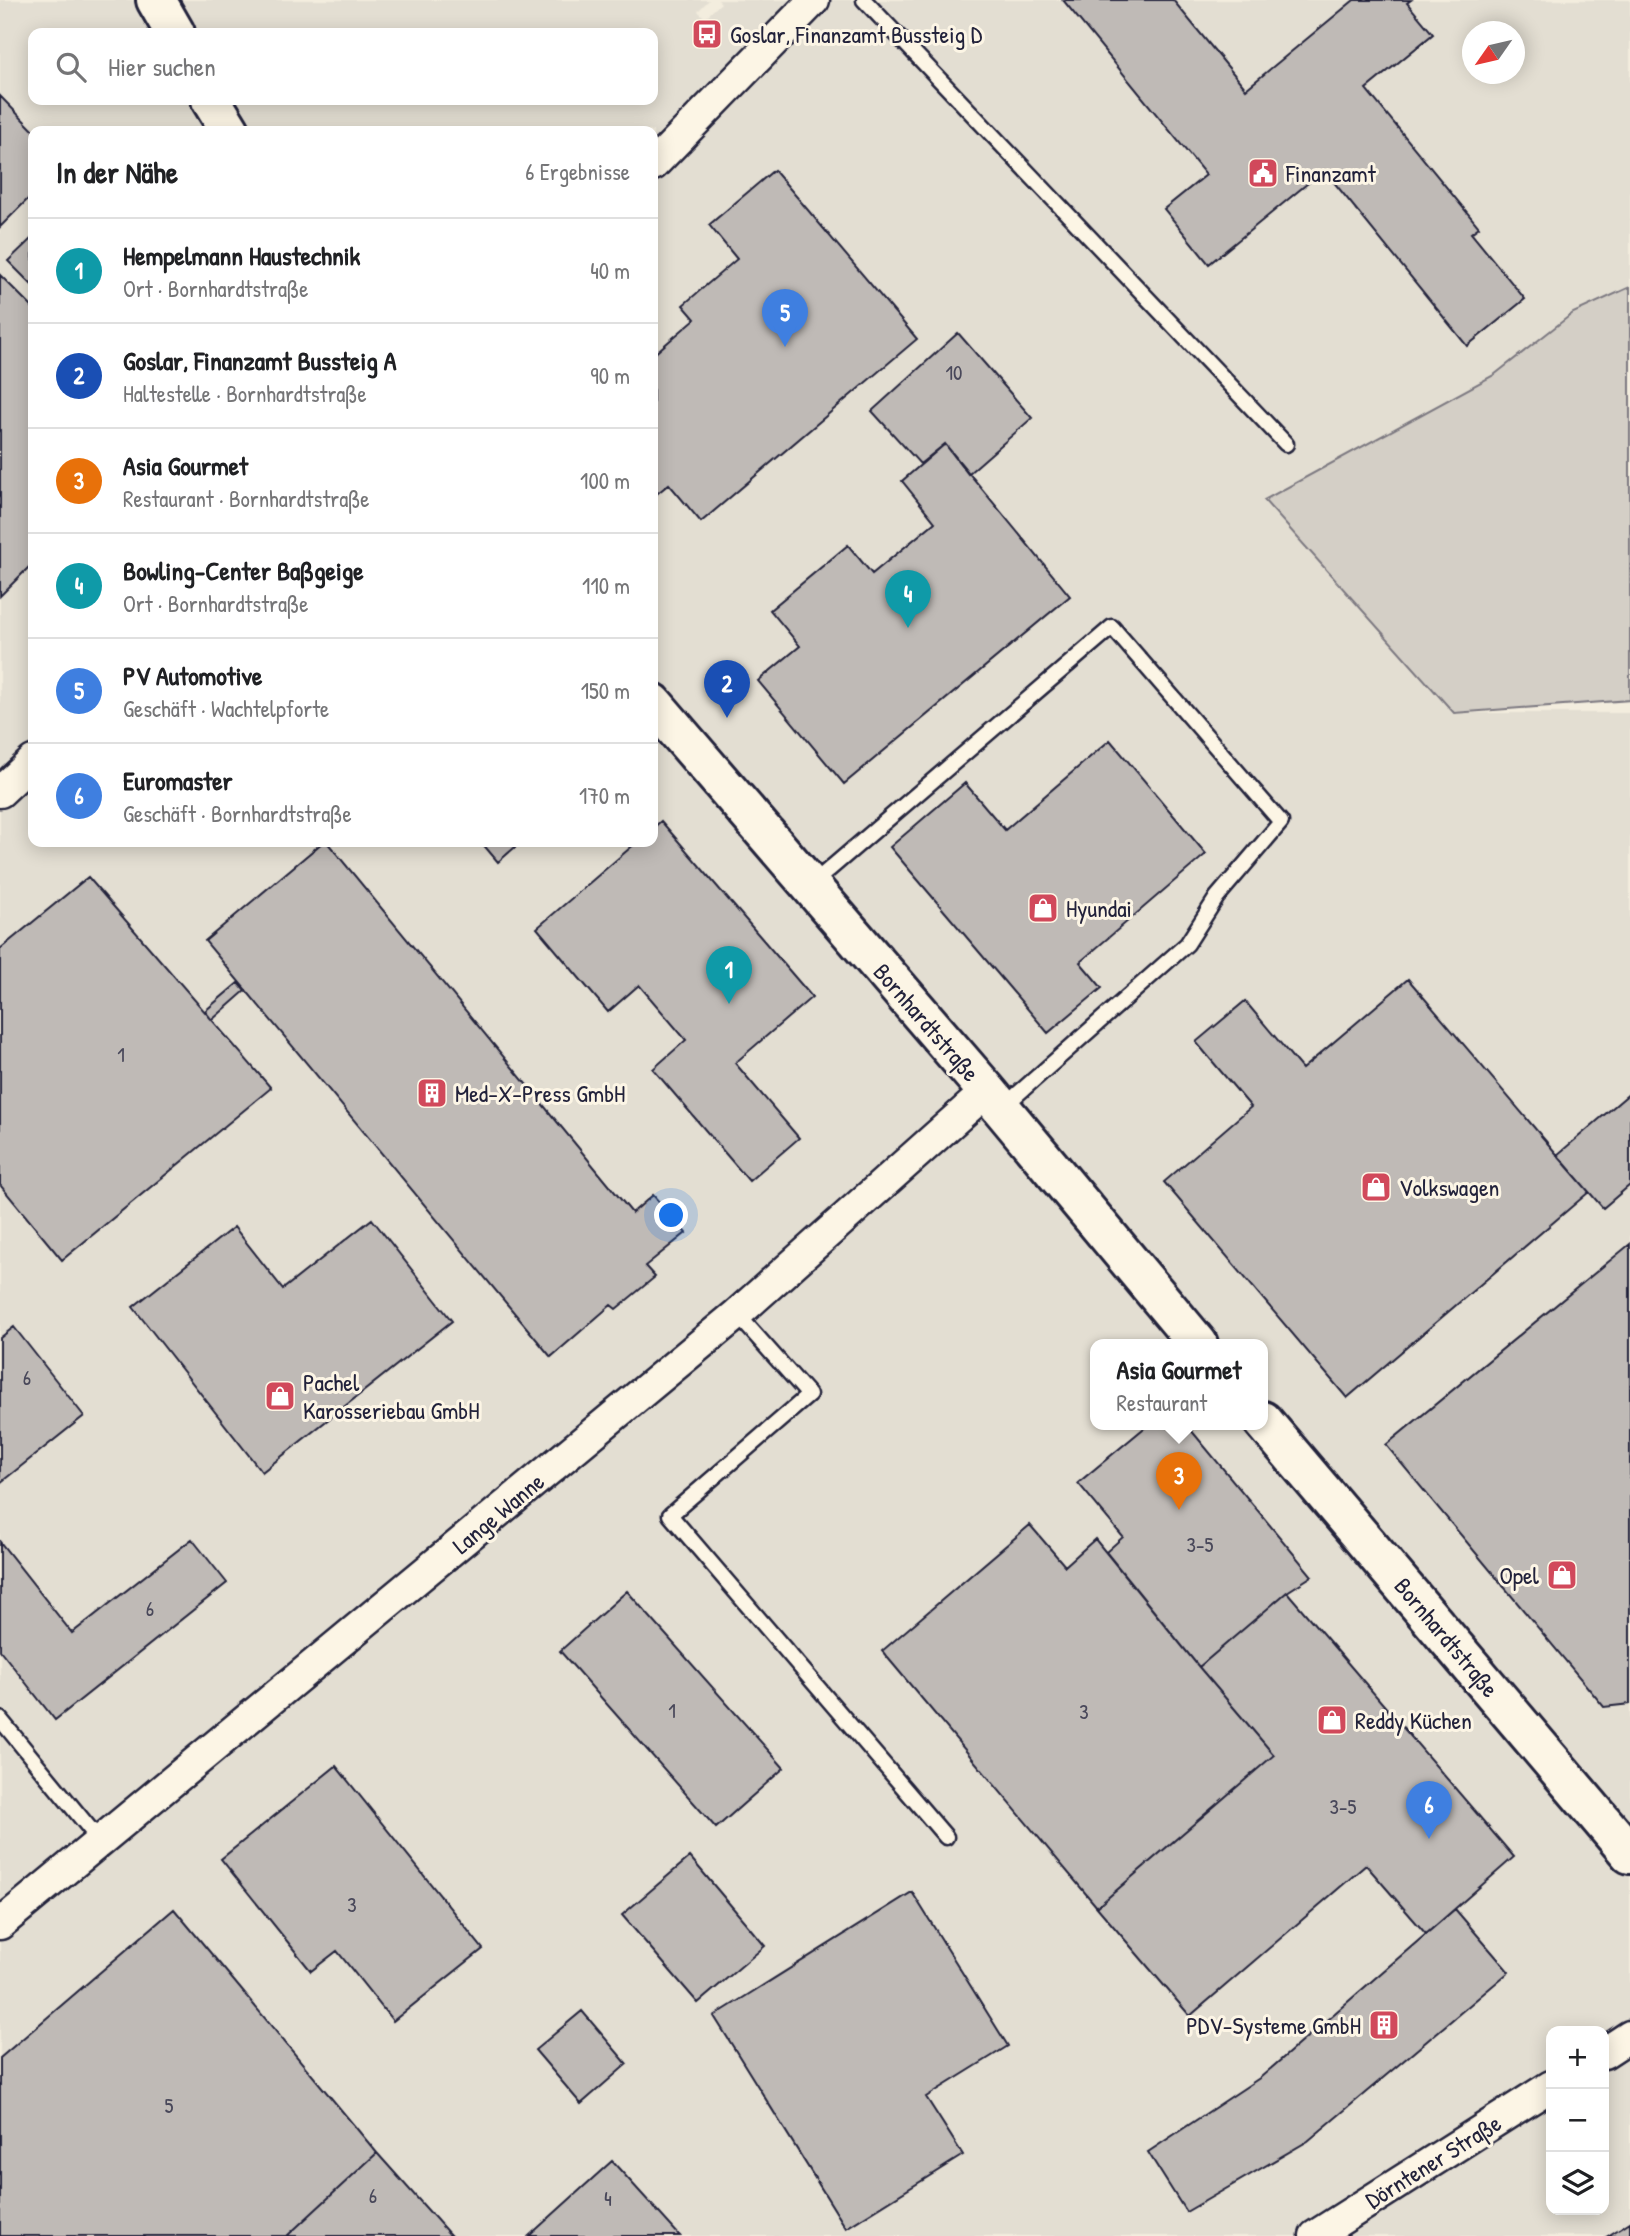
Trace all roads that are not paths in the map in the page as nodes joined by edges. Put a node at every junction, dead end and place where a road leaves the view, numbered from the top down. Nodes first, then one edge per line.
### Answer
1 (156, 0) edge
2 (814, 0) edge
3 (864, 0) edge
4 (172, 28) edge
5 (214, 105) edge
6 (227, 126) edge
7 (658, 160) edge
8 (1286, 443) dead end
9 (658, 709) edge
10 (28, 766) edge
11 (0, 792) edge
12 (810, 886) junction
13 (994, 1100) junction
14 (737, 1314) junction
15 (1194, 1339) edge
16 (1268, 1427) edge
17 (0, 1719) edge
18 (946, 1838) dead end
19 (100, 1841) junction
20 (1630, 1854) edge
21 (0, 1924) edge
22 (1630, 2036) edge
23 (1609, 2050) edge
24 (1546, 2089) edge
25 (1315, 2236) edge

1 - 4 street
2 - 7 street
3 - 8 lane
5 - 6 street
9 - 12 street, Bornhardtstraße
10 - 11 street
12 - 13 street, Bornhardtstraße
12 - 13 lane
13 - 14 street, Lange Wanne
13 - 15 street, Bornhardtstraße
14 - 18 lane
14 - 19 street, Lange Wanne
16 - 20 street, Bornhardtstraße
17 - 19 lane
19 - 21 street, Lange Wanne
22 - 23 street
24 - 25 street, Dörntener Straße

